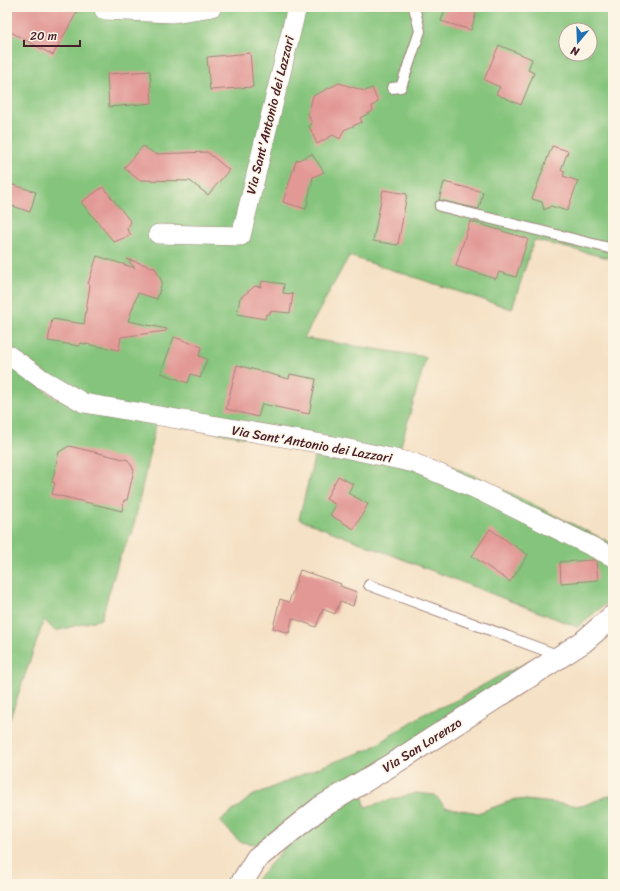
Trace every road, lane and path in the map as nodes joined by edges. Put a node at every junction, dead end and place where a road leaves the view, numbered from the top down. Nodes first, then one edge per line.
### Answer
1 (212, 7) edge
2 (297, 7) edge
3 (414, 7) edge
4 (104, 10) dead end
5 (392, 88) dead end
6 (440, 206) dead end
7 (158, 234) dead end
8 (613, 249) edge
9 (7, 354) edge
10 (613, 556) edge
11 (369, 585) dead end
12 (613, 616) edge
13 (560, 656) junction
14 (241, 884) edge

1 - 4 street
2 - 7 street, Via Sant'Antonio dei Lazzari
3 - 5 lane
6 - 8 lane
9 - 10 street, Via Sant'Antonio dei Lazzari
11 - 13 lane
12 - 13 street, Via San Lorenzo
13 - 14 street, Via San Lorenzo

